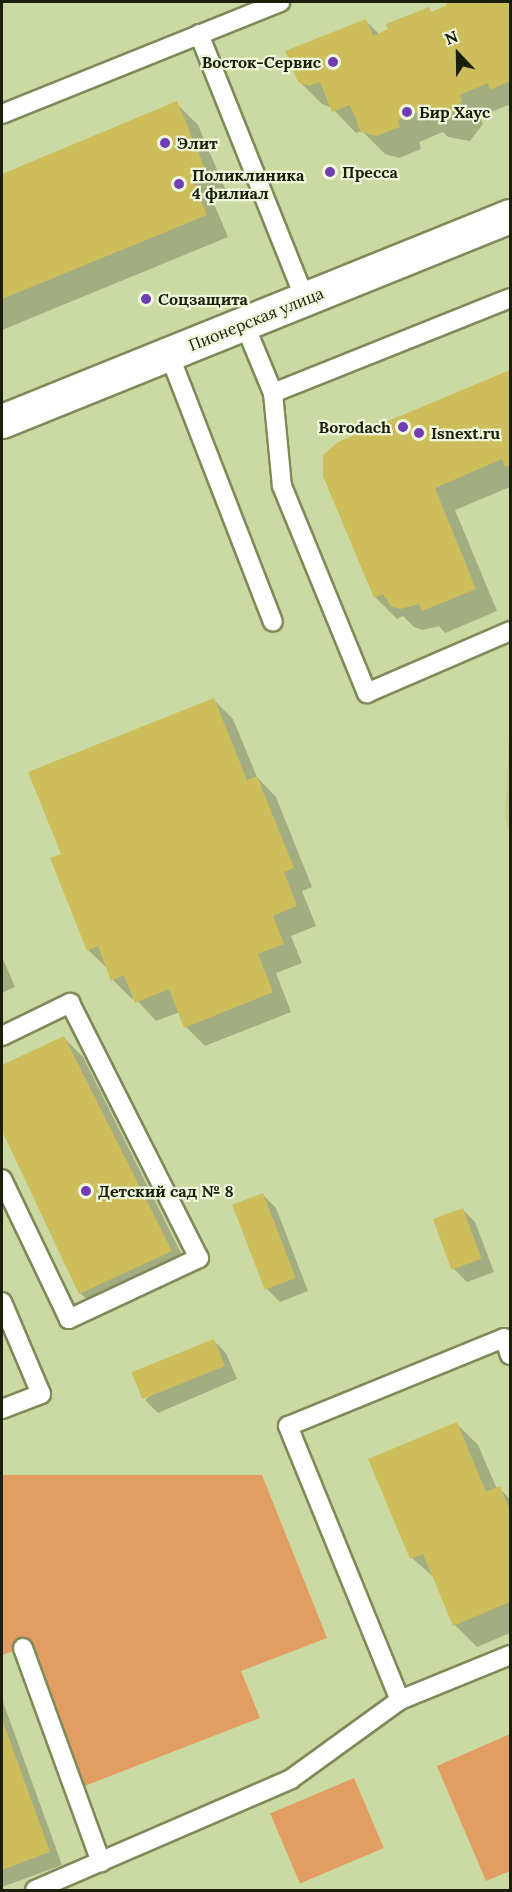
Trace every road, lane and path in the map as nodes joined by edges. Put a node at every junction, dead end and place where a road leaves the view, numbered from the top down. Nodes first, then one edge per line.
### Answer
1 (280, 2) edge
2 (199, 34) junction
3 (2, 114) edge
4 (510, 216) edge
5 (510, 298) edge
6 (305, 299) junction
7 (244, 323) junction
8 (168, 354) junction
9 (273, 393) junction
10 (2, 421) edge
11 (273, 622) dead end
12 (510, 631) edge
13 (2, 1036) edge
14 (2, 1179) edge
15 (2, 1302) edge
16 (510, 1355) edge
17 (2, 1409) edge
18 (23, 1648) dead end
19 (510, 1655) edge
20 (400, 1700) junction
21 (101, 1862) junction
22 (35, 1890) edge

1 - 2 lane
2 - 3 lane
2 - 6 lane
4 - 6 main road, Пионерская улица
5 - 9 lane
6 - 7 main road, Пионерская улица
7 - 8 main road, Пионерская улица
7 - 9 lane
8 - 10 main road, Пионерская улица
8 - 11 lane
9 - 12 lane
13 - 14 lane
15 - 17 lane
16 - 20 lane
18 - 21 lane
19 - 20 lane
20 - 21 lane
21 - 22 lane

